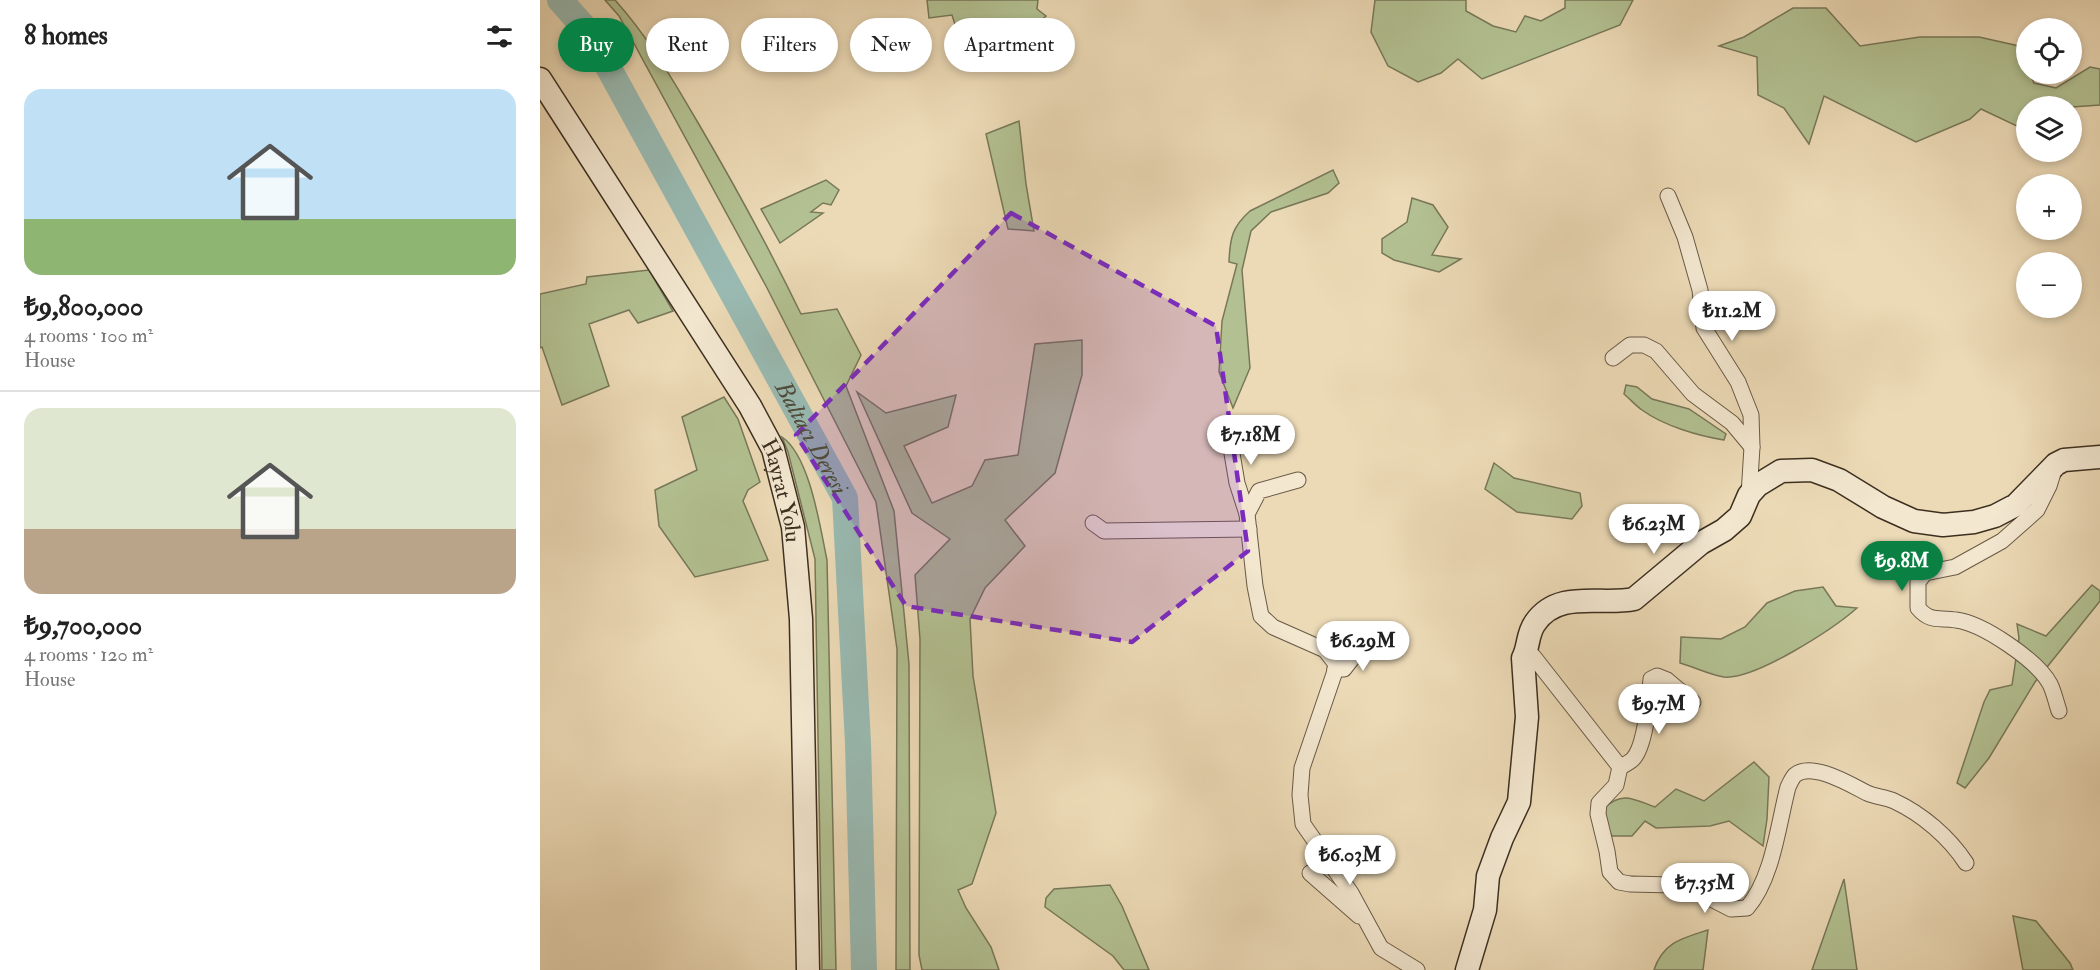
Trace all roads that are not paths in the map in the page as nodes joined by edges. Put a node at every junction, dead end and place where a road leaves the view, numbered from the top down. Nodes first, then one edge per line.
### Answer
1 (540, 79) edge
2 (1668, 196) dead end
3 (1613, 358) dead end
4 (1227, 424) dead end
5 (1752, 447) junction
6 (2100, 457) edge
7 (2056, 464) junction
8 (1298, 480) dead end
9 (1749, 495) junction
10 (1248, 522) junction
11 (1093, 523) dead end
12 (1361, 636) dead end
13 (1526, 652) junction
14 (1335, 669) junction
15 (1693, 702) dead end
16 (2059, 711) dead end
17 (1620, 767) junction
18 (1965, 863) dead end
19 (1310, 873) dead end
20 (1368, 924) junction
21 (808, 970) edge
22 (1417, 970) edge
23 (1467, 970) edge

1 - 21 street, Hayrat Yolu
2 - 5 street
3 - 5 street
4 - 10 street
5 - 9 street
6 - 7 street
7 - 9 street
7 - 16 street
8 - 10 street
9 - 13 street
10 - 11 street
10 - 14 street
12 - 14 street
13 - 17 street
13 - 23 street
14 - 20 street
15 - 17 street
17 - 18 street
19 - 20 street
20 - 22 street

